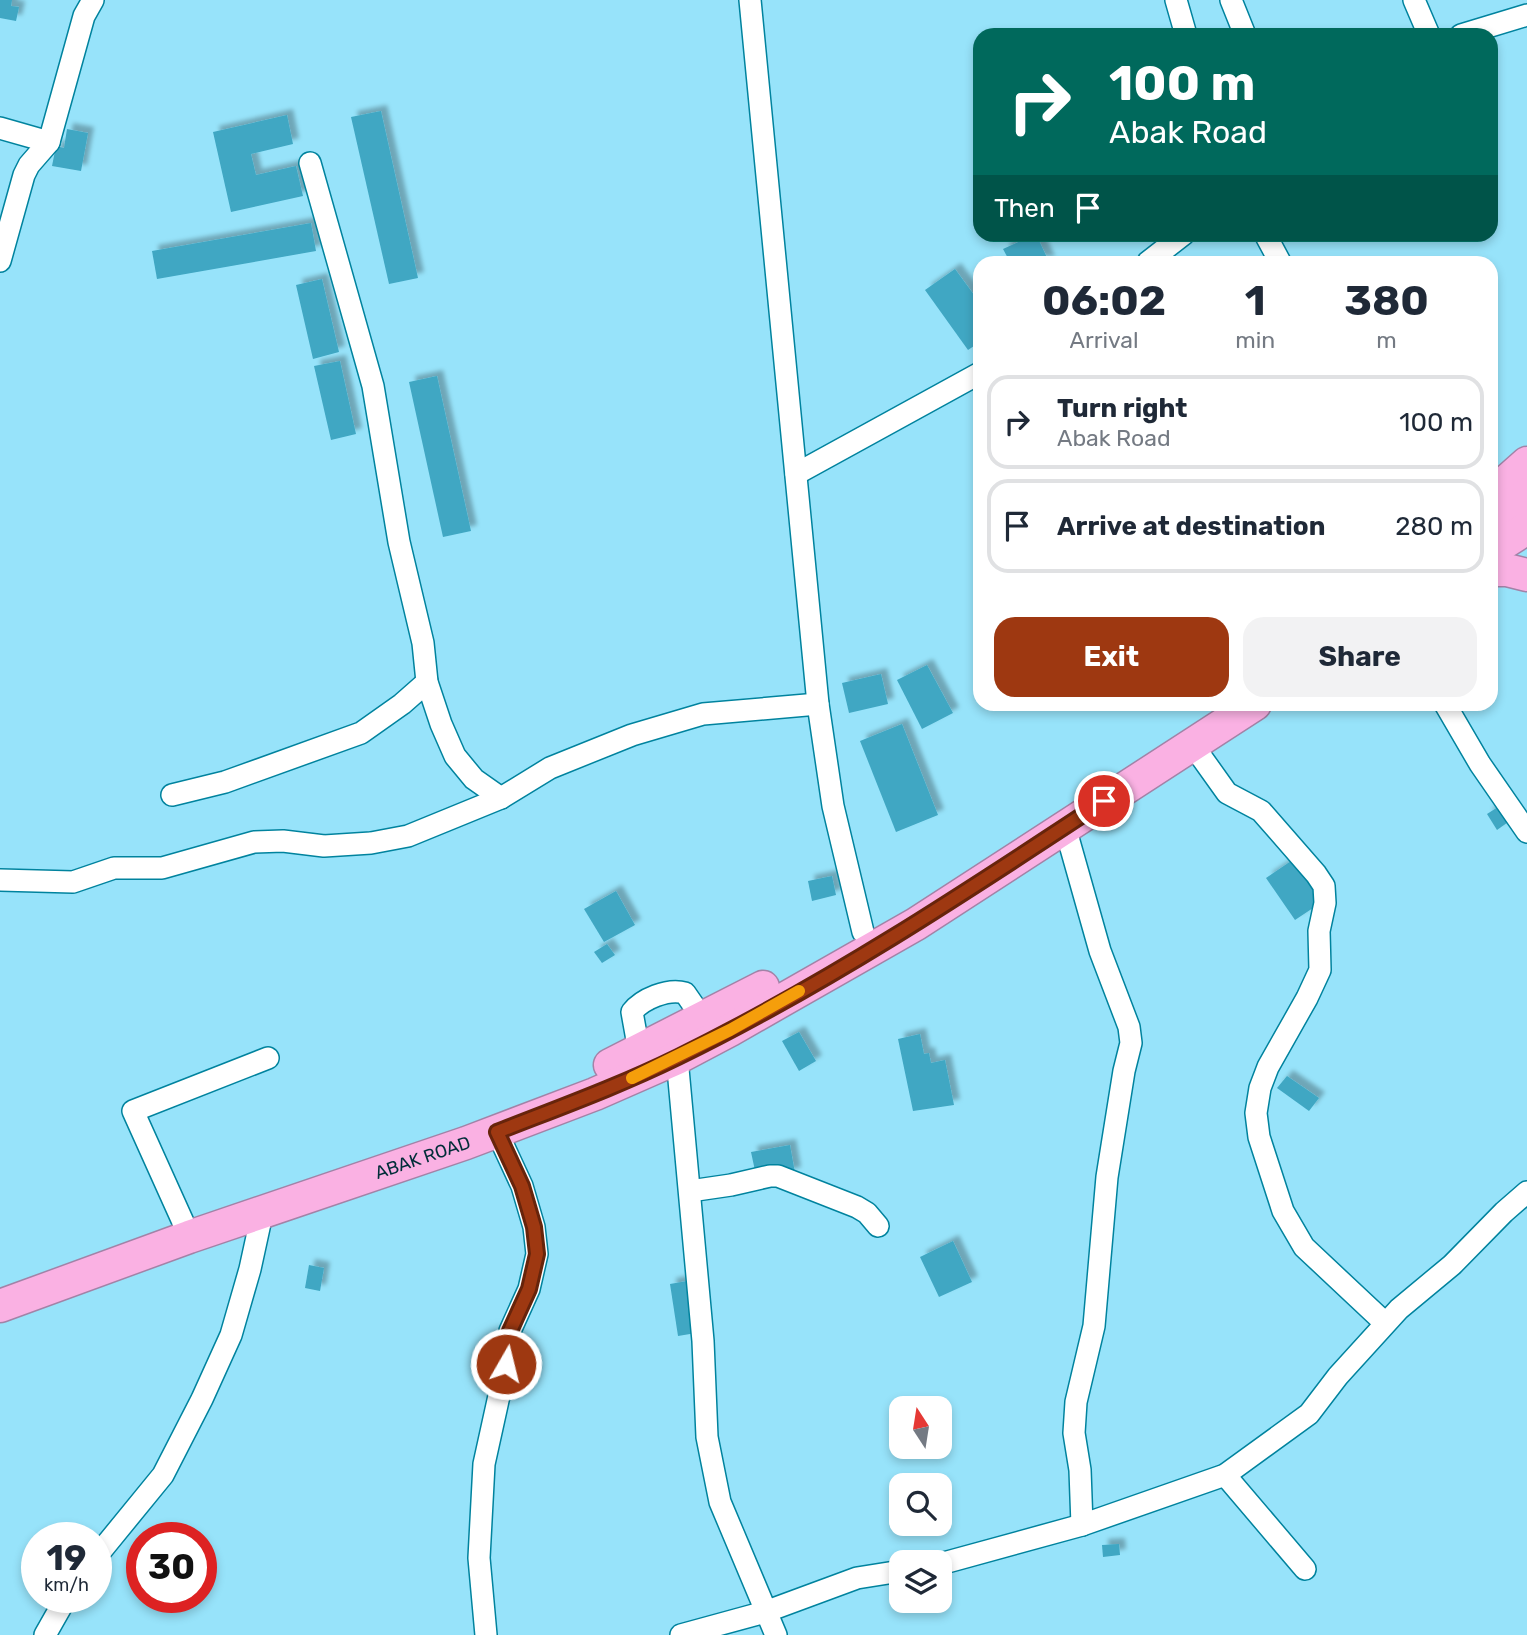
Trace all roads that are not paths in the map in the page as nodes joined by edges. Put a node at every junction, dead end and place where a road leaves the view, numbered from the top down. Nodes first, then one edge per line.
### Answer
1 (93, 0) edge
2 (750, 0) edge
3 (1176, 0) edge
4 (1231, 0) edge
5 (1414, 0) edge
6 (1527, 15) edge
7 (1184, 28) edge
8 (1242, 28) edge
9 (1426, 28) edge
10 (1484, 28) edge
11 (0, 128) edge
12 (49, 142) junction
13 (310, 163) dead end
14 (1174, 242) edge
15 (1156, 256) edge
16 (0, 261) edge
17 (973, 383) edge
18 (1527, 463) edge
19 (796, 474) junction
20 (1498, 489) edge
21 (1527, 494) edge
22 (1498, 514) edge
23 (1527, 528) edge
24 (1498, 547) edge
25 (1498, 570) edge
26 (1527, 575) edge
27 (427, 682) junction
28 (818, 704) junction
29 (1204, 711) edge
30 (1244, 711) edge
31 (1449, 711) edge
32 (1192, 744) junction
33 (172, 795) dead end
34 (501, 798) junction
35 (1065, 827) junction
36 (1527, 832) edge
37 (0, 880) edge
38 (863, 932) junction
39 (704, 1019) junction
40 (639, 1051) junction
41 (268, 1058) dead end
42 (677, 1058) junction
43 (497, 1132) junction
44 (690, 1191) junction
45 (1527, 1192) edge
46 (262, 1214) junction
47 (878, 1226) dead end
48 (186, 1229) junction
49 (0, 1285) edge
50 (0, 1306) edge
51 (1385, 1323) junction
52 (1225, 1475) junction
53 (1082, 1525) junction
54 (112, 1538) edge
55 (952, 1561) edge
56 (1305, 1569) dead end
57 (889, 1573) edge
58 (765, 1612) junction
59 (57, 1613) edge
60 (45, 1635) edge
61 (486, 1635) edge
62 (681, 1635) edge
63 (776, 1635) edge

1 - 12 street
2 - 19 street
3 - 7 street
4 - 8 street
5 - 9 street
6 - 10 street
11 - 12 street
12 - 16 street
13 - 27 street
14 - 15 street
17 - 19 street
18 - 20 highway
19 - 28 street
21 - 22 highway
23 - 24 highway
25 - 26 highway
27 - 33 street
27 - 34 street
28 - 34 street
28 - 38 street
29 - 38 highway, ABAK ROAD
30 - 32 highway, ABAK ROAD
31 - 36 street
32 - 35 highway, ABAK ROAD
32 - 51 street
34 - 37 street
35 - 42 highway, ABAK ROAD
35 - 53 street
38 - 39 highway, ABAK ROAD
39 - 40 highway, ABAK ROAD
39 - 40 street
40 - 48 highway, ABAK ROAD
41 - 48 street
42 - 43 highway, ABAK ROAD
42 - 44 street
43 - 46 highway, ABAK ROAD
43 - 61 street
44 - 47 street
44 - 58 street
45 - 51 street
46 - 48 highway, ABAK ROAD
46 - 54 street
48 - 49 highway, ABAK ROAD
48 - 50 highway, ABAK ROAD
51 - 52 street
52 - 53 street
52 - 56 street
53 - 55 street
57 - 58 street
58 - 62 street
58 - 63 street
59 - 60 street

